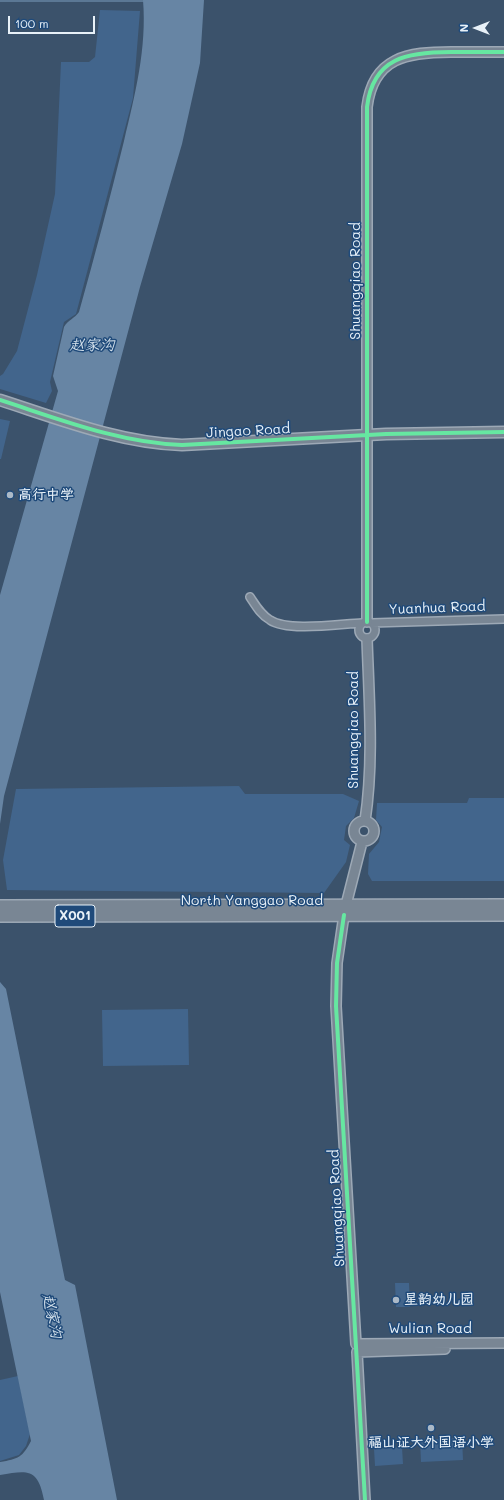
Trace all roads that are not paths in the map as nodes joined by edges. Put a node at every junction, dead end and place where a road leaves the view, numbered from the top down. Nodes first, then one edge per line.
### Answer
1 (504, 52) edge
2 (0, 400) edge
3 (504, 432) edge
4 (367, 436) junction
5 (250, 597) dead end
6 (504, 619) edge
7 (367, 623) junction
8 (367, 638) junction
9 (365, 821) junction
10 (362, 842) junction
11 (504, 905) edge
12 (0, 906) edge
13 (345, 910) junction
14 (149, 911) junction
15 (504, 915) edge
16 (0, 916) edge
17 (504, 1343) edge
18 (357, 1348) junction
19 (504, 1348) edge
20 (365, 1500) edge

1 - 4 street, Shuangqiao Road
2 - 4 main road, Jingao Road
3 - 4 main road, Jingao Road
4 - 7 street, Shuangqiao Road
5 - 7 street, Yuanhua Road
6 - 7 street, Yuanhua Road
7 - 8 street
7 - 8 street
8 - 9 street, Shuangqiao Road
9 - 10 street
9 - 10 street, Shuangqiao Road
10 - 13 street, Shuangqiao Road
11 - 13 highway, North Yanggao Road / X001
12 - 14 highway, North Yanggao Road / X001
13 - 14 highway, North Yanggao Road / X001
13 - 15 highway, North Yanggao Road / X001
13 - 18 street, Shuangqiao Road
14 - 16 highway, North Yanggao Road / X001
17 - 18 street, Wulian Road
18 - 19 street, Wulian Road
18 - 20 street, Shuangqiao Road

